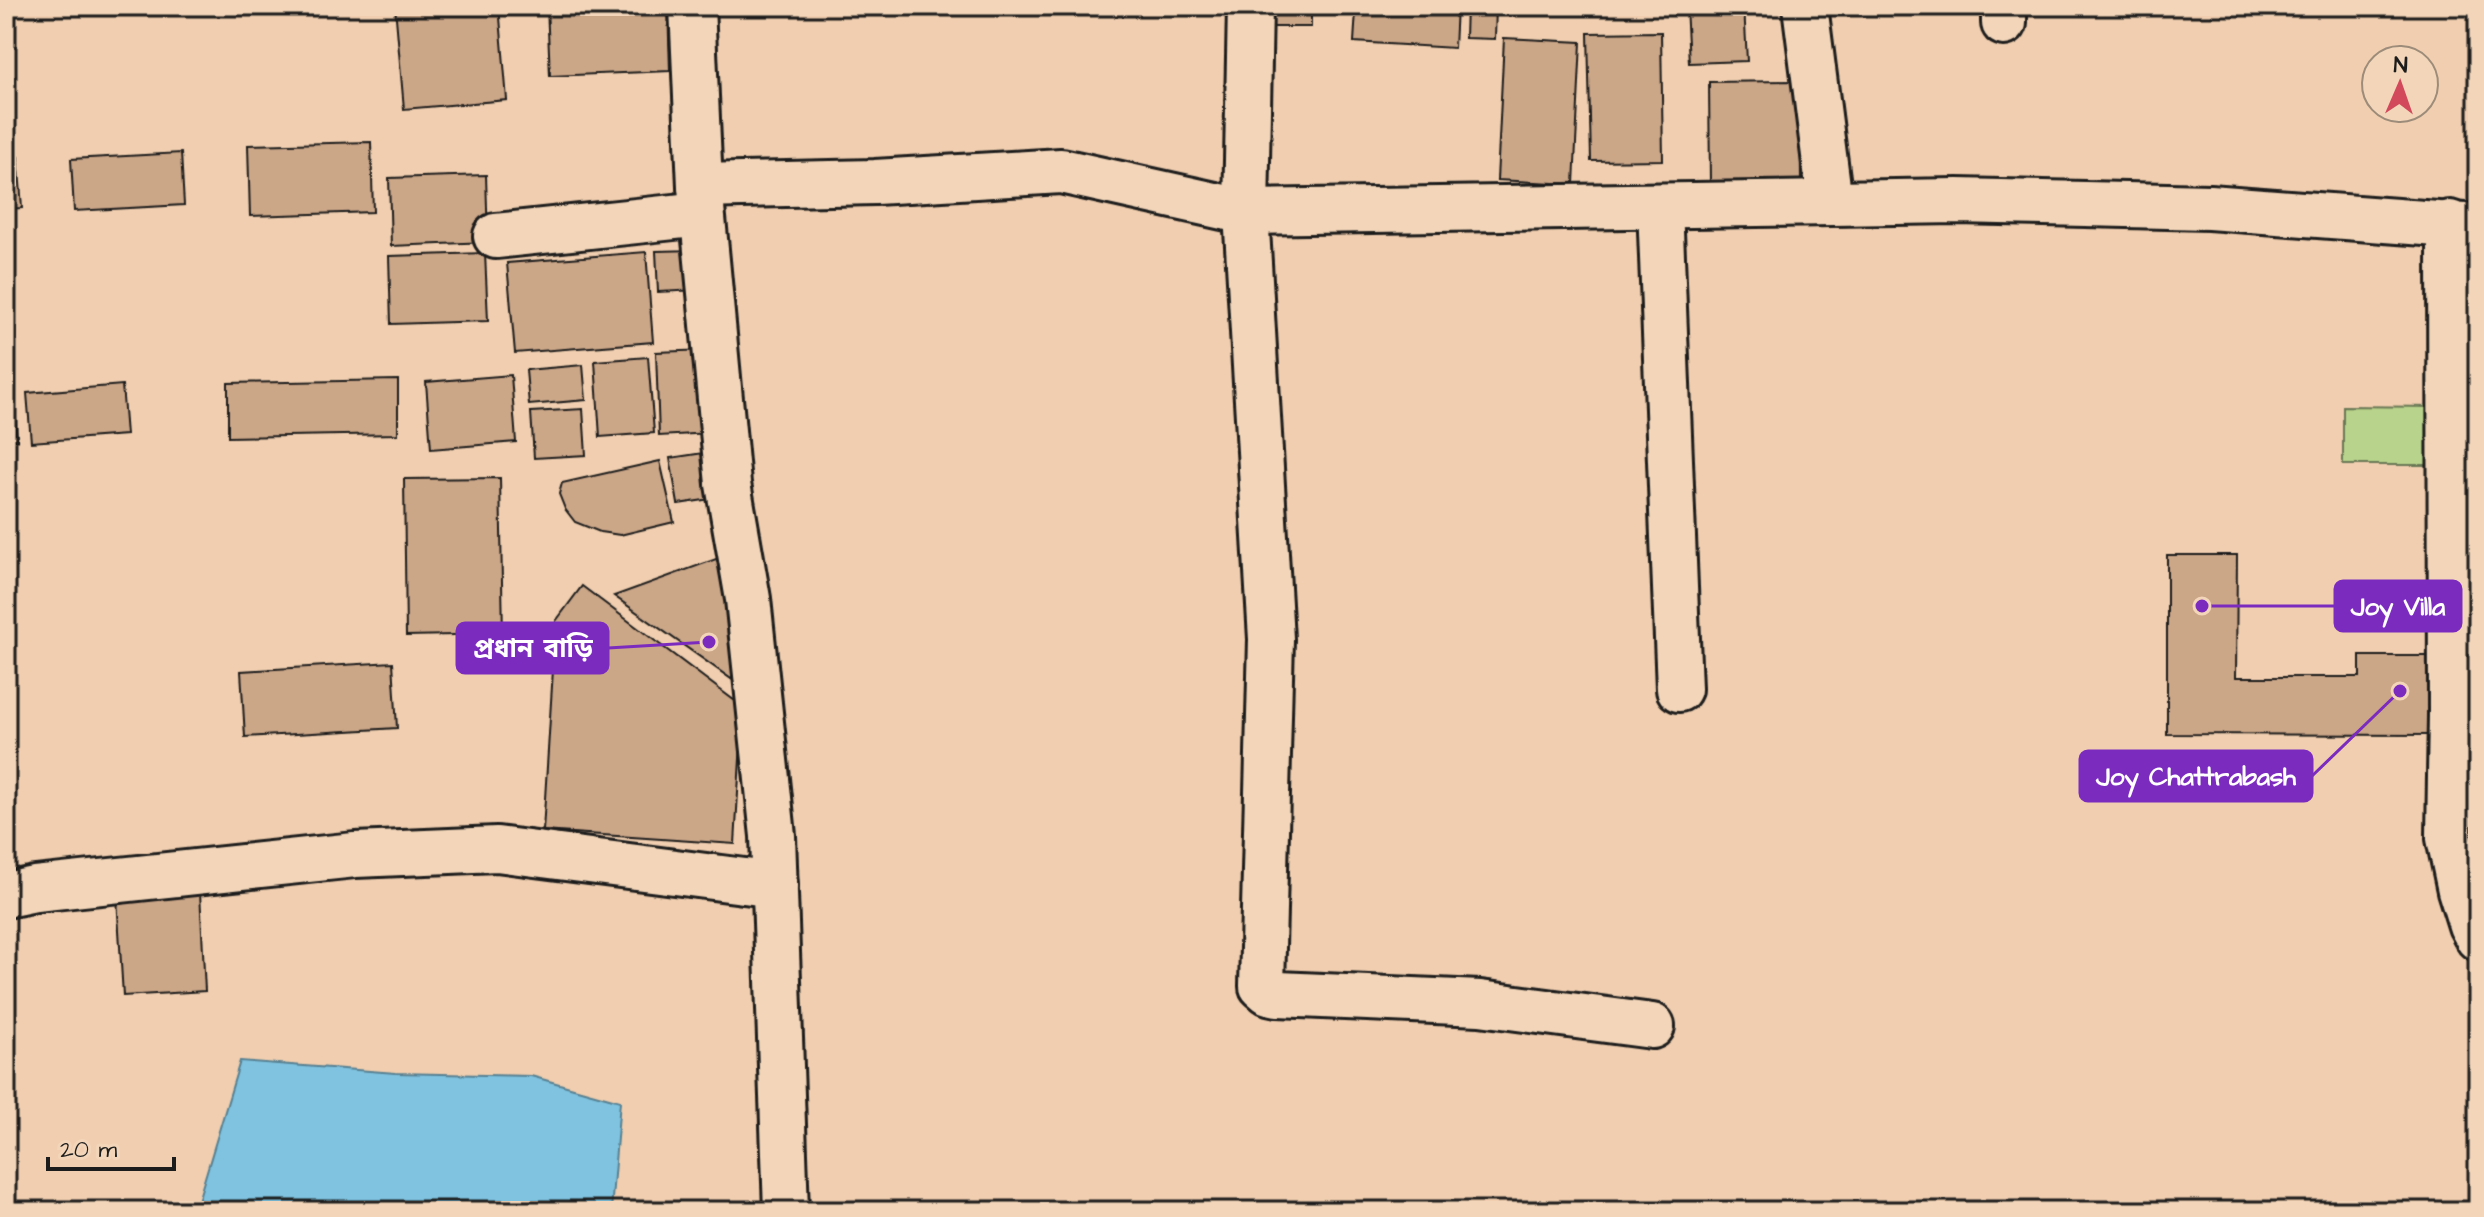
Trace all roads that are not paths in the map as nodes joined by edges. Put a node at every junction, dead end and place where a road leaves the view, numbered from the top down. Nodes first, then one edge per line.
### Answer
1 (692, 6) edge
2 (1250, 6) edge
3 (1805, 6) edge
4 (701, 200) junction
5 (1830, 202) junction
6 (1660, 206) junction
7 (1246, 212) junction
8 (2464, 225) edge
9 (496, 236) dead end
10 (1679, 689) dead end
11 (775, 885) junction
12 (6, 895) edge
13 (2478, 938) edge
14 (1652, 1026) dead end
15 (786, 1211) edge

1 - 4 street
2 - 7 street
3 - 5 street
4 - 7 street
4 - 9 street
4 - 11 street
5 - 6 street
5 - 8 street
6 - 7 street
6 - 10 street
7 - 14 street
8 - 13 street
11 - 12 street
11 - 15 street

